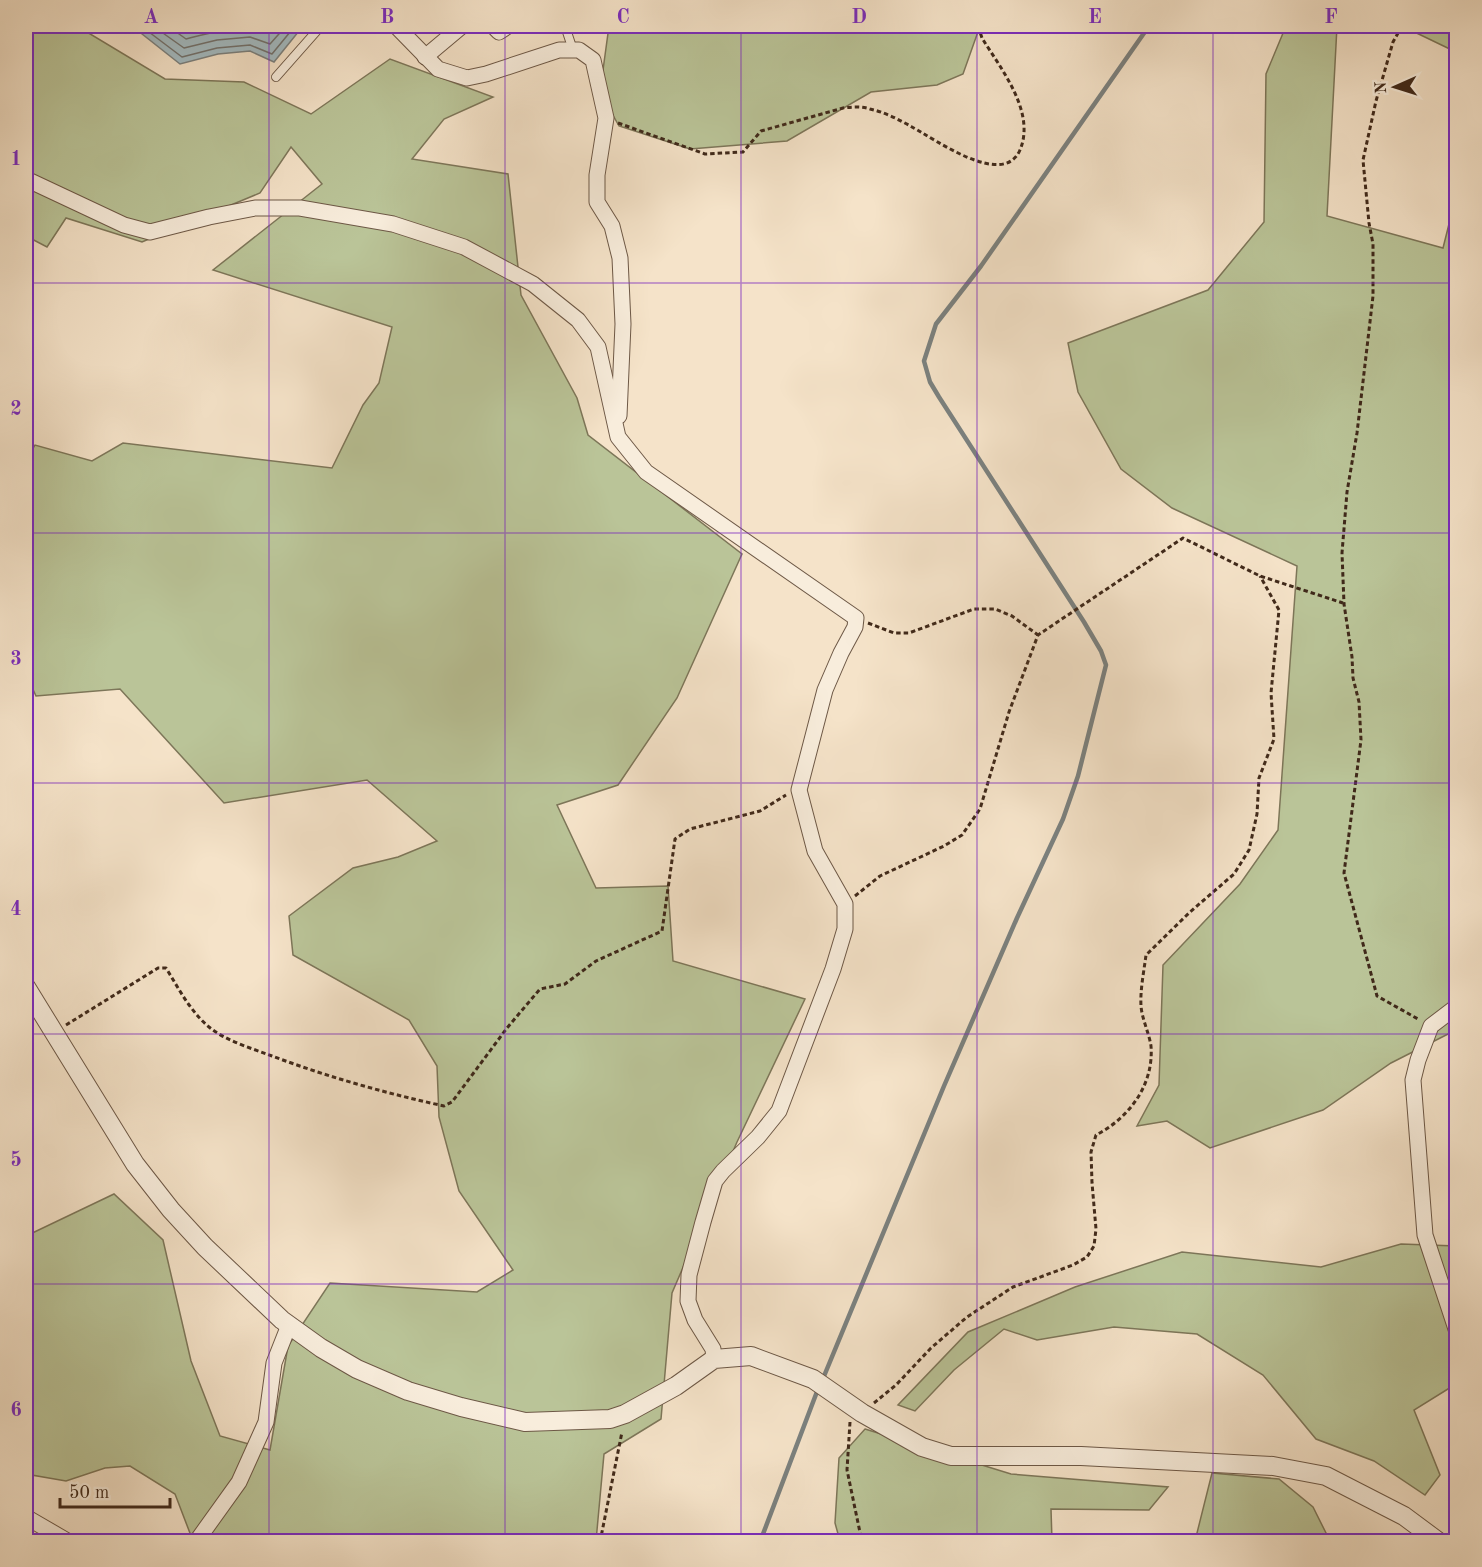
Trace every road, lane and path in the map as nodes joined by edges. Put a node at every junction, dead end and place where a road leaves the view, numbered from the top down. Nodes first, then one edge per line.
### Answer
1 (321, 26) edge
2 (396, 26) edge
3 (462, 26) edge
4 (493, 26) edge
5 (508, 26) edge
6 (565, 26) edge
7 (978, 26) edge
8 (1402, 26) edge
9 (573, 50) junction
10 (425, 57) junction
11 (276, 77) dead end
12 (606, 118) junction
13 (26, 179) edge
14 (618, 437) junction
15 (1260, 576) junction
16 (1344, 604) junction
17 (856, 618) junction
18 (1038, 635) junction
19 (798, 790) junction
20 (845, 904) junction
21 (26, 987) edge
22 (1456, 1007) edge
23 (1431, 1026) junction
24 (53, 1034) junction
25 (289, 1325) junction
26 (1456, 1329) edge
27 (714, 1359) junction
28 (856, 1410) junction
29 (625, 1414) junction
30 (26, 1517) edge
31 (44, 1526) junction
32 (40, 1542) edge
33 (69, 1542) edge
34 (196, 1542) edge
35 (600, 1542) edge
36 (862, 1542) edge
37 (1439, 1542) edge

1 - 11 lane
2 - 10 street
3 - 10 street
4 - 5 street
6 - 9 lane
7 - 12 path
8 - 16 path
9 - 10 street
9 - 12 street
12 - 14 street
13 - 14 street
14 - 17 street
15 - 16 path
15 - 18 path
15 - 28 path
16 - 23 path
17 - 18 path
17 - 19 street
18 - 20 path
19 - 20 street
19 - 24 path
20 - 27 street
21 - 24 street
22 - 23 street
23 - 26 street
24 - 25 street
25 - 29 street
25 - 34 street
27 - 28 street
27 - 29 street
28 - 36 path
28 - 37 street
29 - 35 path
30 - 31 street
31 - 32 street
31 - 33 street

